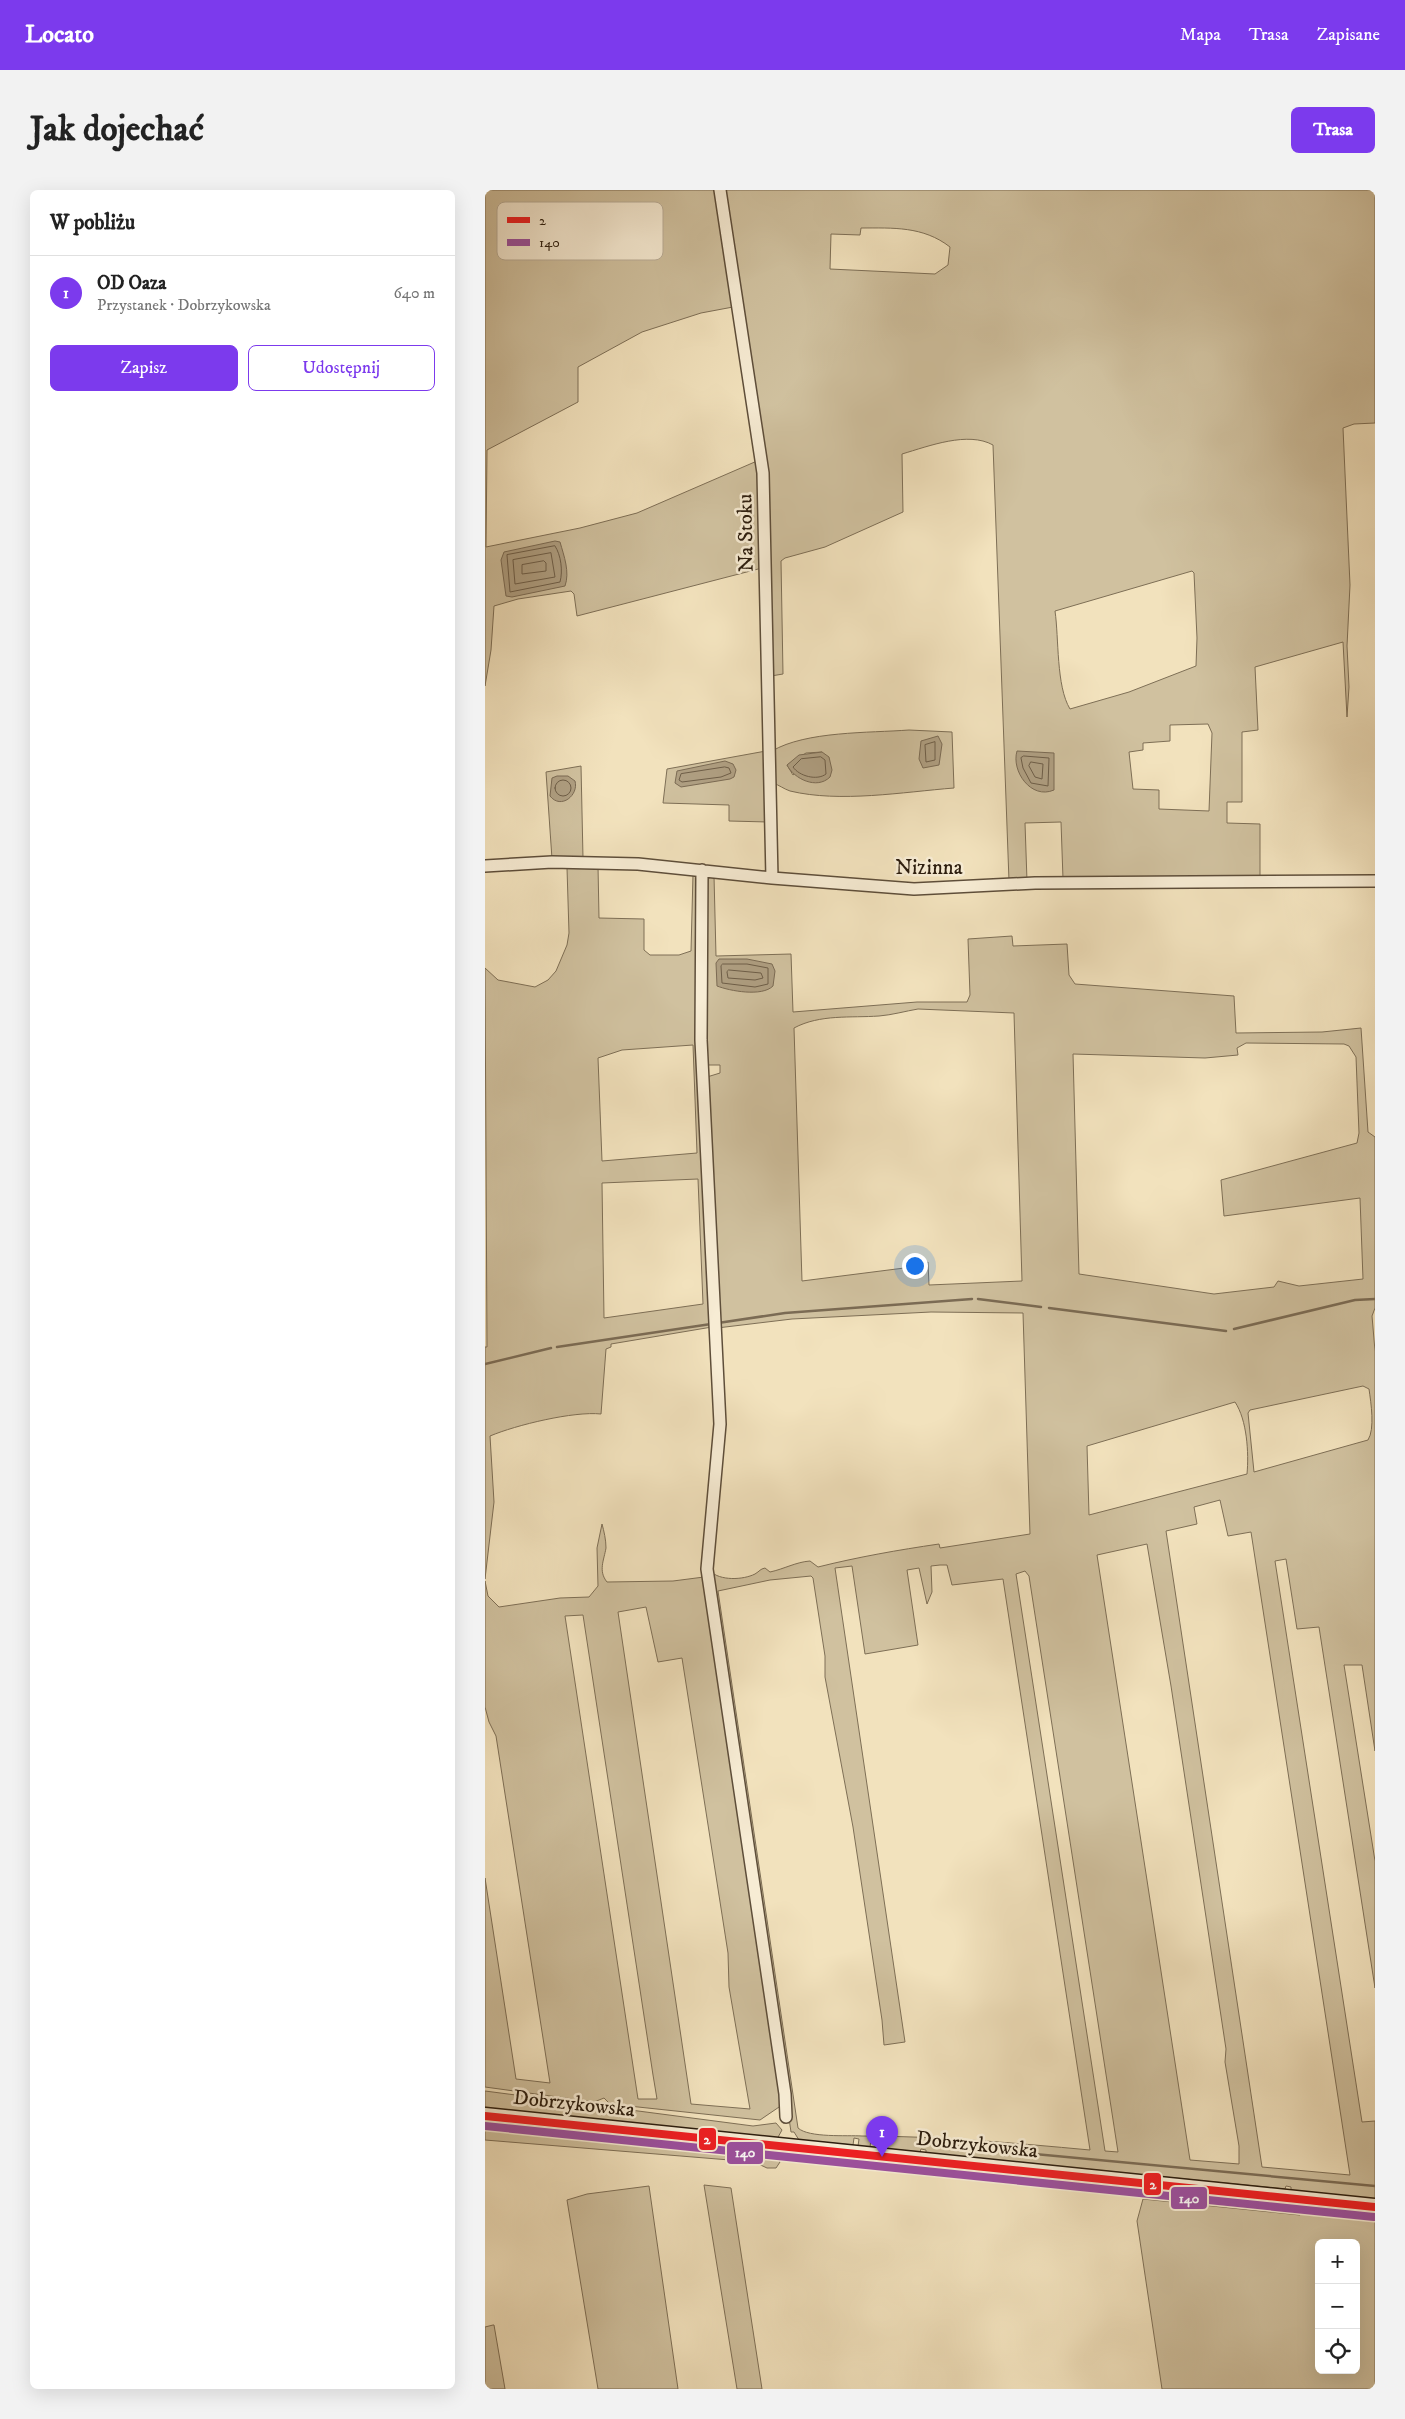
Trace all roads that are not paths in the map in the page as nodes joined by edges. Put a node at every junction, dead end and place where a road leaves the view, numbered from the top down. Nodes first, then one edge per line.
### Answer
1 (719, 190) edge
2 (485, 866) edge
3 (702, 870) junction
4 (772, 878) junction
5 (1375, 881) edge
6 (485, 2116) edge
7 (786, 2117) dead end
8 (1375, 2207) edge

1 - 4 street, Na Stoku
2 - 3 street, Nizinna
3 - 4 street, Nizinna
3 - 7 street
4 - 5 street, Nizinna
6 - 8 main road, Dobrzykowska

